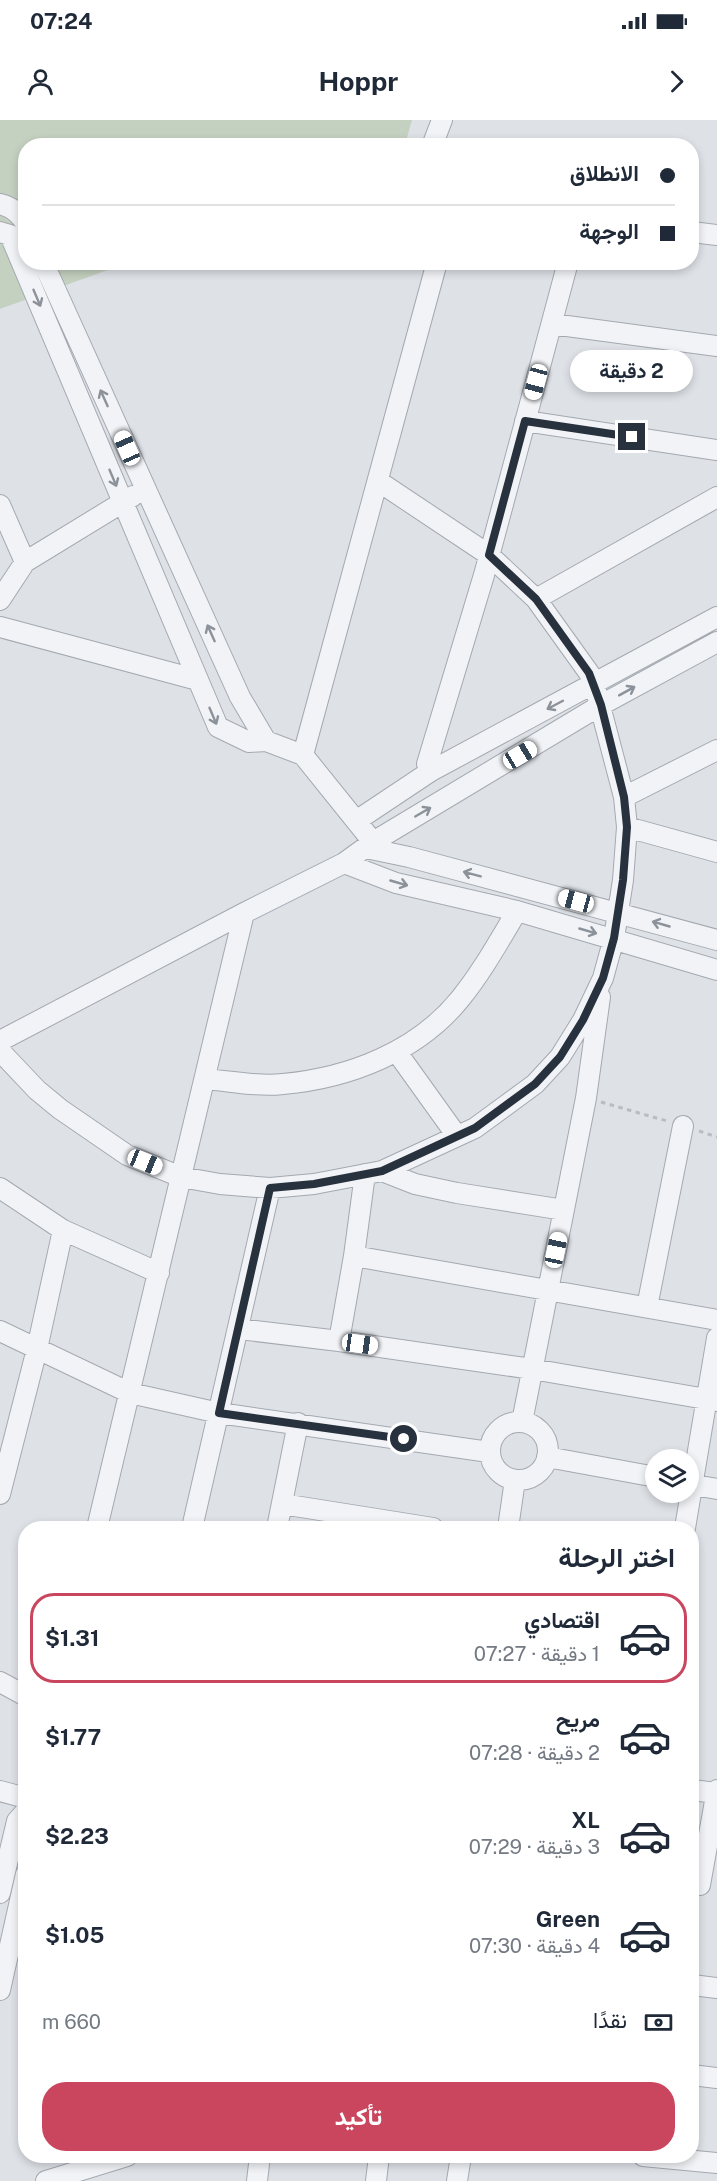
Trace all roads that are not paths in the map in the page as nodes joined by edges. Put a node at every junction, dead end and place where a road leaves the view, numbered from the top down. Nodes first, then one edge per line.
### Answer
1 (442, 120) edge
2 (435, 138) edge
3 (13, 213) edge
4 (3, 232) edge
5 (699, 232) edge
6 (717, 235) edge
7 (18, 254) edge
8 (25, 270) edge
9 (47, 270) edge
10 (435, 270) edge
11 (566, 270) edge
12 (552, 324) junction
13 (717, 346) edge
14 (525, 421) junction
15 (717, 450) edge
16 (378, 481) junction
17 (145, 489) junction
18 (717, 497) edge
19 (123, 501) junction
20 (0, 505) edge
21 (489, 555) junction
22 (25, 562) junction
23 (536, 599) junction
24 (0, 600) edge
25 (717, 617) edge
26 (0, 627) edge
27 (717, 642) edge
28 (198, 680) junction
29 (594, 683) junction
30 (601, 705) junction
31 (266, 741) junction
32 (717, 750) edge
33 (303, 755) junction
34 (431, 771) junction
35 (624, 797) junction
36 (356, 821) junction
37 (627, 827) junction
38 (369, 845) junction
39 (717, 852) edge
40 (344, 863) junction
41 (518, 911) junction
42 (618, 912) junction
43 (244, 913) junction
44 (614, 938) junction
45 (717, 940) edge
46 (717, 970) edge
47 (603, 978) junction
48 (0, 1041) edge
49 (0, 1051) edge
50 (396, 1051) junction
51 (205, 1079) junction
52 (684, 1126) road end
53 (457, 1136) junction
54 (374, 1172) junction
55 (181, 1177) junction
56 (0, 1188) edge
57 (270, 1188) junction
58 (564, 1210) junction
59 (63, 1230) junction
60 (354, 1256) junction
61 (159, 1273) junction
62 (547, 1289) junction
63 (647, 1307) junction
64 (717, 1320) edge
65 (239, 1329) junction
66 (0, 1331) edge
67 (717, 1338) edge
68 (339, 1341) junction
69 (37, 1349) junction
70 (532, 1369) junction
71 (130, 1393) junction
72 (712, 1400) edge
73 (219, 1413) junction
74 (522, 1422) junction
75 (298, 1423) junction
76 (489, 1452) junction
77 (699, 1452) edge
78 (547, 1457) junction
79 (645, 1476) edge
80 (516, 1480) junction
81 (699, 1486) edge
82 (717, 1489) edge
83 (0, 1494) edge
84 (688, 1503) edge
85 (282, 1504) junction
86 (99, 1521) edge
87 (194, 1521) edge
88 (278, 1521) edge
89 (389, 1521) edge
90 (508, 1521) edge
91 (686, 1521) edge
92 (0, 1682) edge
93 (18, 1692) edge
94 (699, 1790) edge
95 (0, 1791) edge
96 (717, 1791) edge
97 (18, 1796) edge
98 (18, 1820) edge
99 (703, 1885) edge
100 (0, 1893) edge
101 (18, 1910) edge
102 (699, 1985) edge
103 (717, 1988) edge
104 (0, 1990) edge
105 (699, 2076) edge
106 (717, 2078) edge
107 (699, 2161) edge
108 (104, 2163) edge
109 (259, 2163) edge
110 (378, 2163) edge
111 (459, 2163) edge
112 (717, 2163) edge
113 (46, 2181) edge
114 (256, 2181) edge
115 (376, 2181) edge
116 (457, 2181) edge

1 - 2 street
3 - 4 street
4 -> 7 street
5 - 6 street
8 -> 19 street
17 -> 9 street
10 - 16 street
11 - 12 street
12 - 13 street
12 - 14 street
14 - 15 street
14 - 21 street
16 - 21 street
16 - 33 street
17 - 19 street
31 -> 17 street
18 - 23 street
19 - 22 street
19 - 28 street
20 - 22 street
21 - 23 street
21 - 34 street
22 - 24 street
23 - 29 street
25 - 29 street
26 - 28 street
30 -> 27 street
28 -> 31 street
29 - 30 street
29 -> 34 street
30 - 35 street
38 -> 30 street
31 - 33 street
32 - 35 street
33 - 36 street
34 - 36 street
35 - 37 street
36 - 38 street
37 - 39 street
37 - 42 street
38 - 40 street
42 -> 38 street
40 -> 41 street
40 - 43 street
41 -> 44 street
41 - 50 street
42 - 44 street
45 -> 42 street
43 - 48 street
43 - 51 street
44 - 46 street
44 - 47 street
47 - 53 street
47 - 58 street
49 - 55 street
50 - 51 street
50 - 53 street
51 - 55 street
52 - 63 street
53 - 54 street
54 - 57 street
54 - 58 street
54 - 60 street
55 - 57 street
55 - 61 street
56 - 59 street
57 - 65 street
58 - 62 street
59 - 61 street
59 - 69 street
60 - 62 street
60 - 68 street
61 - 71 street
62 - 63 street
62 - 70 street
63 - 64 street
65 - 68 street
65 - 73 street
66 - 69 street
67 - 72 street
68 - 70 street
69 - 71 street
69 - 83 street
70 - 72 street
70 - 74 street
71 - 73 street
71 - 86 street
72 - 77 street
73 - 75 street
73 - 87 street
74 - 76 street
74 - 78 street
75 - 76 street
75 - 85 street
76 - 80 street
78 - 79 street
78 - 80 street
80 - 90 street
81 - 82 street
84 - 91 street
85 - 88 street
85 - 89 street
92 - 93 street
94 - 96 street
95 - 97 street
96 - 99 street
98 - 100 street
101 - 104 street
102 - 103 street
105 - 106 street
107 - 112 street
108 - 113 street
109 - 114 street
110 - 115 street
111 - 116 street

